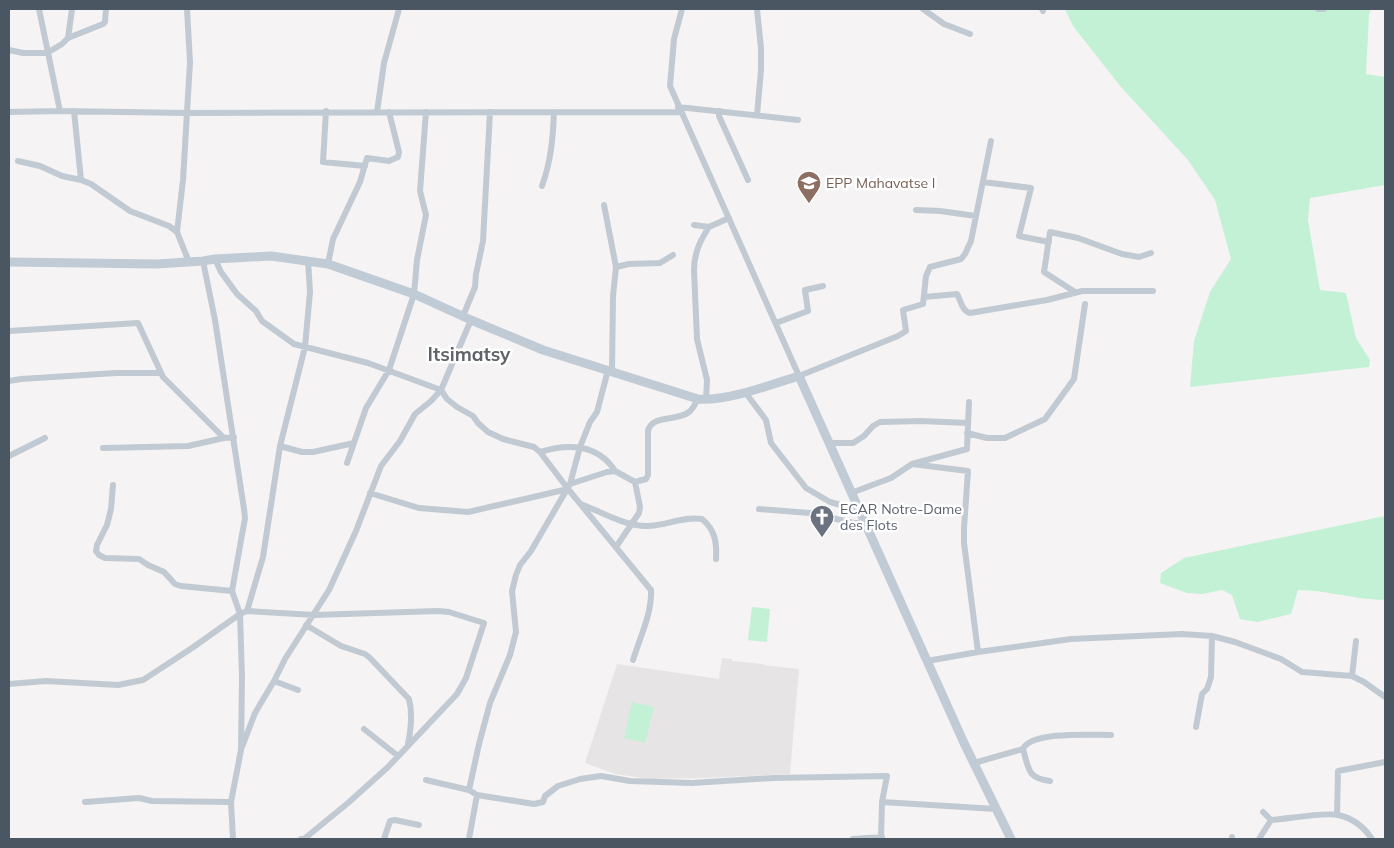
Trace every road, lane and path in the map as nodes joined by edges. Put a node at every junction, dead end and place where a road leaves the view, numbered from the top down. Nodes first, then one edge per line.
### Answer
1 (39, 9) edge
2 (72, 9) edge
3 (106, 9) edge
4 (187, 9) edge
5 (399, 9) edge
6 (682, 9) edge
7 (757, 9) edge
8 (923, 9) edge
9 (1318, 9) edge
10 (1324, 9) edge
11 (970, 34) dead end
12 (68, 38) junction
13 (9, 50) edge
14 (47, 53) junction
15 (680, 109) junction
16 (719, 110) junction
17 (60, 111) junction
18 (74, 111) junction
19 (326, 111) junction
20 (9, 112) edge
21 (377, 112) junction
22 (389, 112) junction
23 (426, 112) junction
24 (490, 112) junction
25 (554, 112) junction
26 (188, 113) junction
27 (757, 115) junction
28 (798, 120) dead end
29 (991, 141) dead end
30 (18, 161) dead end
31 (365, 166) junction
32 (81, 180) junction
33 (748, 180) dead end
34 (983, 182) junction
35 (542, 186) dead end
36 (604, 206) dead end
37 (916, 210) dead end
38 (976, 216) junction
39 (729, 218) junction
40 (694, 226) dead end
41 (709, 226) junction
42 (177, 232) junction
43 (1049, 242) junction
44 (1151, 253) dead end
45 (673, 255) dead end
46 (215, 259) junction
47 (308, 260) junction
48 (204, 261) junction
49 (9, 262) edge
50 (189, 262) junction
51 (328, 264) junction
52 (616, 267) junction
53 (823, 286) dead end
54 (1153, 291) dead end
55 (1075, 292) junction
56 (414, 294) junction
57 (924, 297) junction
58 (1085, 304) dead end
59 (467, 318) junction
60 (776, 323) junction
61 (9, 331) edge
62 (305, 347) junction
63 (390, 370) junction
64 (610, 371) junction
65 (161, 373) junction
66 (799, 376) junction
67 (9, 381) edge
68 (441, 390) junction
69 (745, 392) junction
70 (702, 400) junction
71 (969, 402) dead end
72 (968, 423) junction
73 (967, 432) junction
74 (234, 437) junction
75 (45, 438) dead end
76 (224, 438) junction
77 (354, 443) junction
78 (829, 444) junction
79 (280, 446) junction
80 (580, 447) junction
81 (103, 448) dead end
82 (540, 452) junction
83 (9, 456) edge
84 (347, 463) dead end
85 (912, 464) junction
86 (615, 471) junction
87 (635, 482) junction
88 (113, 485) dead end
89 (569, 487) junction
90 (851, 493) junction
91 (370, 494) junction
92 (579, 503) junction
93 (856, 505) junction
94 (759, 509) dead end
95 (864, 523) junction
96 (632, 524) junction
97 (616, 547) junction
98 (716, 559) dead end
99 (232, 591) junction
100 (247, 611) junction
101 (240, 614) junction
102 (314, 615) junction
103 (306, 625) junction
104 (1212, 636) junction
105 (1356, 641) dead end
106 (978, 652) junction
107 (633, 660) dead end
108 (927, 661) junction
109 (1352, 676) junction
110 (274, 681) junction
111 (9, 684) edge
112 (298, 690) dead end
113 (1385, 697) edge
114 (1196, 726) dead end
115 (364, 729) dead end
116 (1111, 735) dead end
117 (407, 745) junction
118 (1023, 749) junction
119 (240, 750) junction
120 (398, 756) junction
121 (1385, 762) edge
122 (974, 763) junction
123 (426, 780) dead end
124 (1050, 781) dead end
125 (469, 790) junction
126 (477, 795) junction
127 (85, 802) dead end
128 (231, 802) junction
129 (882, 802) junction
130 (996, 809) junction
131 (1263, 812) dead end
132 (1337, 815) junction
133 (1271, 820) junction
134 (419, 825) dead end
135 (881, 838) edge
136 (232, 839) edge
137 (302, 839) edge
138 (312, 839) edge
139 (384, 839) edge
140 (469, 839) edge
141 (853, 839) edge
142 (1011, 839) edge
143 (1259, 839) edge
144 (1372, 839) edge

1 - 14 street
2 - 12 street
3 - 12 street
4 - 26 street
5 - 21 street
6 - 15 street
7 - 27 street
8 - 11 street
9 - 10 street
12 - 14 street
13 - 14 street
14 - 17 street
15 - 16 street
15 - 25 street
15 - 39 street
16 - 27 street
16 - 33 street
17 - 18 street
17 - 20 street
18 - 26 street
18 - 32 street
19 - 21 street
19 - 26 street
19 - 31 street
21 - 22 street
22 - 23 street
22 - 31 street
23 - 24 street
23 - 56 street
24 - 25 street
24 - 59 street
25 - 35 street
26 - 42 street
27 - 28 street
29 - 34 street
30 - 32 street
31 - 51 street
32 - 42 street
34 - 38 street
34 - 43 street
36 - 52 street
37 - 38 street
38 - 57 street
39 - 41 street
39 - 60 street
40 - 41 street
41 - 70 street
42 - 50 street
43 - 44 street
43 - 55 street
45 - 52 street
46 - 47 street
46 - 48 street
46 - 62 street
47 - 51 street
47 - 62 street
48 - 50 street
48 - 74 street
49 - 50 street
51 - 56 street
52 - 64 street
53 - 60 street
54 - 55 street
55 - 57 street
56 - 59 street
56 - 63 street
57 - 66 street
58 - 73 street
59 - 64 street
59 - 68 street
60 - 66 street
61 - 65 street
62 - 63 street
62 - 79 street
63 - 68 street
63 - 77 street
64 - 70 street
64 - 80 street
65 - 67 street
65 - 76 street
66 - 69 street
66 - 78 street
68 - 82 street
68 - 91 street
69 - 70 street
69 - 93 street
70 - 87 street
71 - 72 street
72 - 73 street
72 - 78 street
73 - 85 street
74 - 76 street
74 - 99 street
75 - 83 street
76 - 81 street
77 - 79 street
77 - 84 street
78 - 90 street
79 - 100 street
80 - 82 street
80 - 86 street
80 - 89 street
82 - 89 street
85 - 90 street
85 - 106 street
86 - 87 street
86 - 89 street
87 - 96 street
88 - 99 street
89 - 91 street
89 - 92 street
89 - 125 street
90 - 93 street
91 - 102 street
92 - 96 street
92 - 97 street
93 - 95 street
94 - 95 street
95 - 108 street
96 - 97 street
96 - 98 street
97 - 107 street
99 - 101 street
100 - 101 street
100 - 102 street
101 - 111 street
101 - 119 street
102 - 103 street
102 - 117 street
103 - 110 street
103 - 117 street
104 - 106 street
104 - 109 street
104 - 114 street
105 - 109 street
106 - 108 street
108 - 122 street
109 - 113 street
110 - 112 street
110 - 119 street
115 - 120 street
116 - 118 street
117 - 120 street
118 - 122 street
118 - 124 street
119 - 128 street
120 - 137 street
121 - 132 street
122 - 130 street
123 - 125 street
125 - 126 street
126 - 129 street
126 - 140 street
127 - 128 street
128 - 136 street
129 - 130 street
129 - 135 street
130 - 142 street
131 - 133 street
132 - 133 street
132 - 144 street
133 - 143 street
134 - 139 street
135 - 141 street
137 - 138 street

